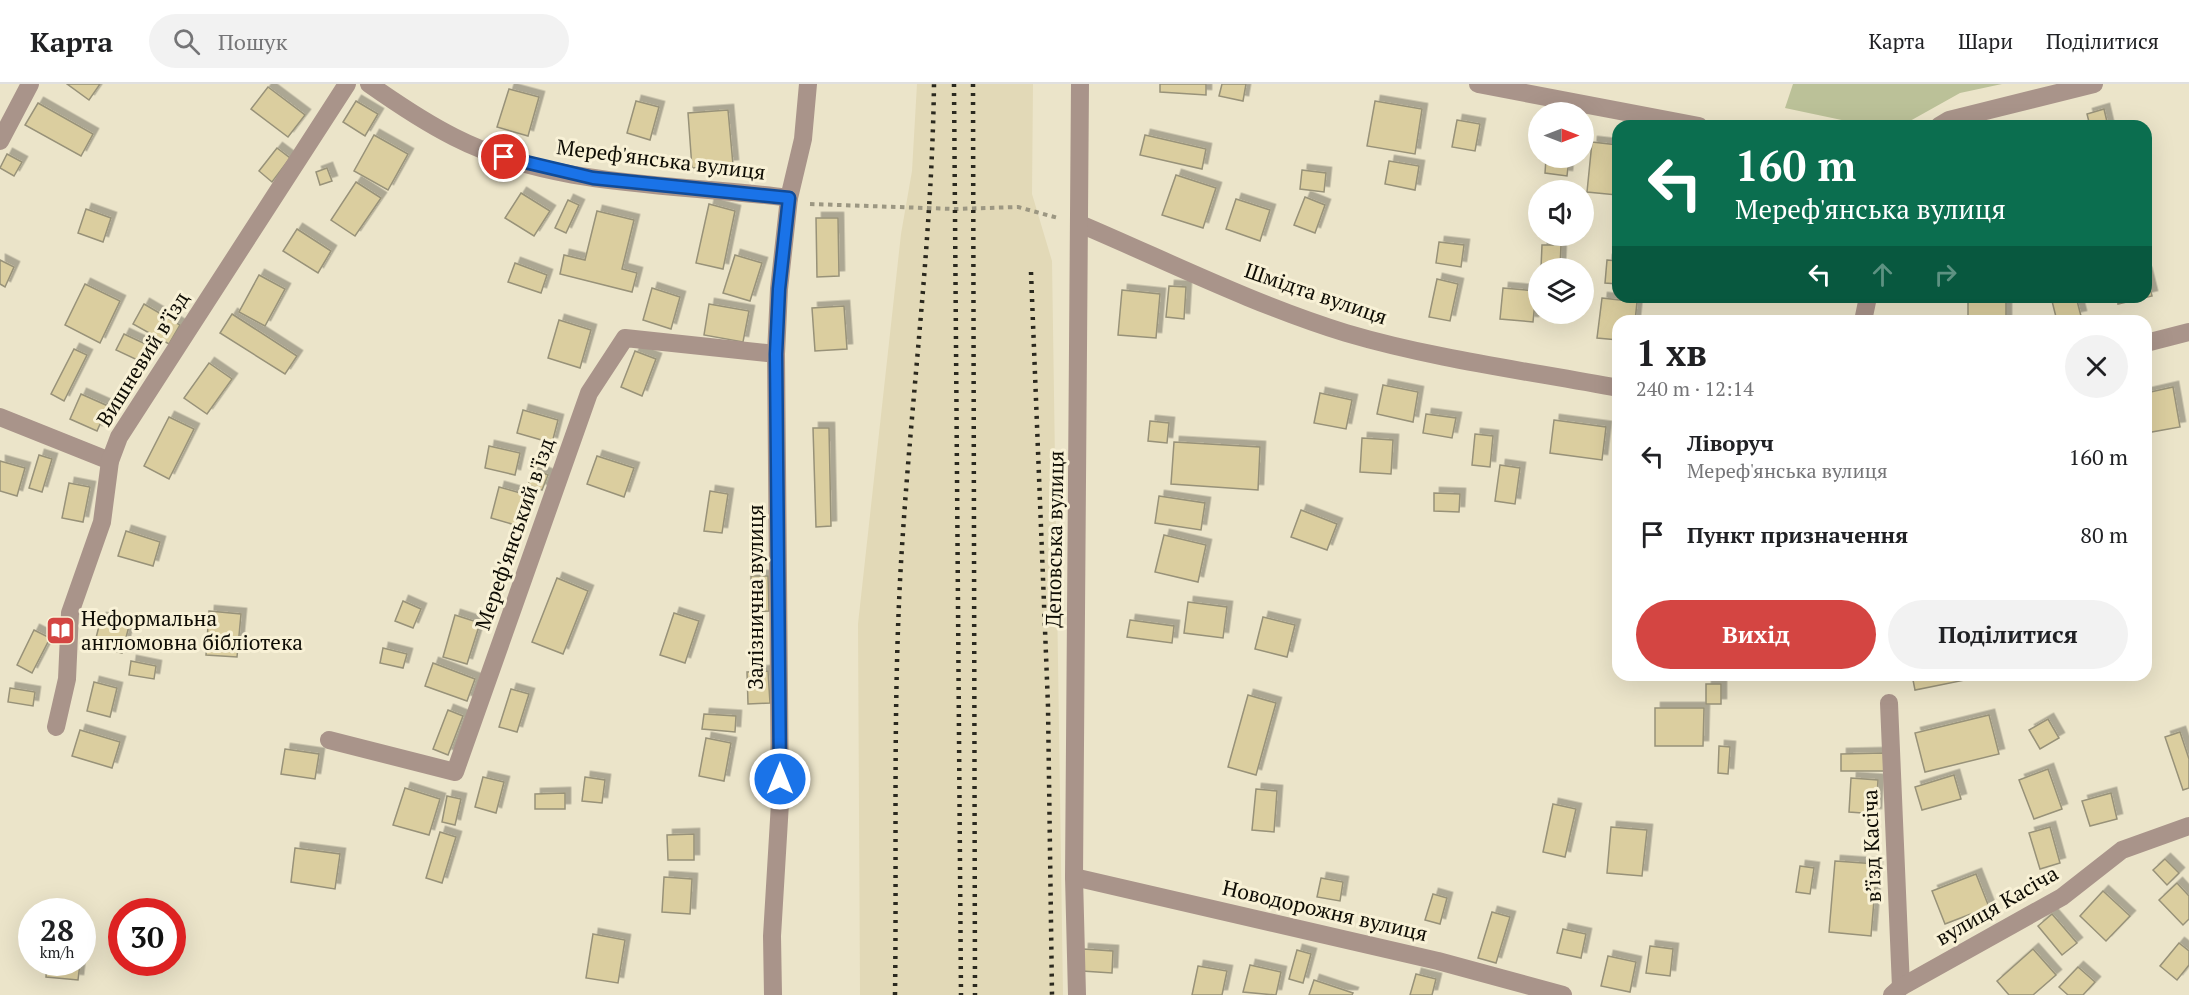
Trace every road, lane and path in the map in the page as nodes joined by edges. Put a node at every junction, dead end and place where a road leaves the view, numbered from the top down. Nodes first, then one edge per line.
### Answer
1 (30, 84) edge
2 (347, 84) edge
3 (369, 84) edge
4 (808, 84) edge
5 (1080, 84) edge
6 (1478, 84) edge
7 (2094, 84) edge
8 (1502, 86) edge
9 (1669, 120) edge
10 (1949, 120) edge
11 (0, 141) edge
12 (789, 198) junction
13 (1080, 224) junction
14 (2189, 332) edge
15 (2152, 341) edge
16 (776, 354) junction
17 (1612, 387) edge
18 (0, 417) edge
19 (110, 461) junction
20 (1889, 703) dead end
21 (56, 727) dead end
22 (329, 740) dead end
23 (2189, 826) edge
24 (1074, 877) junction
25 (1897, 991) edge
26 (773, 995) edge
27 (1077, 995) edge
28 (1563, 995) edge

1 - 11 street
2 - 19 street, Вишневий в’їзд
3 - 12 street, Мереф'янська вулиця
4 - 12 street, Залізнична вулиця
5 - 13 street, Деповська вулиця
6 - 8 street
7 - 10 street
8 - 9 street
12 - 13 path
12 - 16 street, Залізнична вулиця
13 - 17 street, Шмідта вулиця
13 - 24 street, Деповська вулиця
14 - 15 street
16 - 22 street, Мереф'янський в'їзд
16 - 26 street, Залізнична вулиця
18 - 19 street
19 - 21 street, Вишневий в’їзд
20 - 25 street, в’їзд Касіча
23 - 25 street, вулиця Касіча
24 - 27 street, Деповська вулиця
24 - 28 street, Новодорожня вулиця

